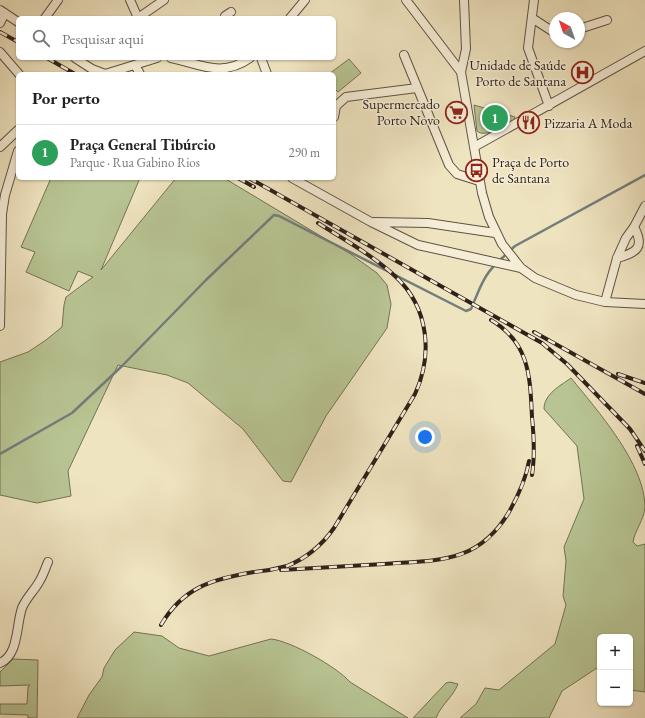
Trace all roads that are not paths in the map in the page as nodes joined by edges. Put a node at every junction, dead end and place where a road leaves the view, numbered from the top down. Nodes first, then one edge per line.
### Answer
1 (58, 0) edge
2 (130, 0) edge
3 (164, 0) edge
4 (305, 0) edge
5 (406, 0) edge
6 (464, 0) edge
7 (534, 0) edge
8 (2, 16) edge
9 (46, 16) edge
10 (137, 16) edge
11 (141, 16) edge
12 (292, 16) edge
13 (532, 18) junction
14 (607, 20) dead end
15 (16, 21) edge
16 (585, 27) edge
17 (549, 29) edge
18 (645, 51) edge
19 (0, 52) edge
20 (404, 55) dead end
21 (78, 60) edge
22 (151, 60) edge
23 (178, 60) edge
24 (246, 60) edge
25 (263, 60) edge
26 (135, 65) junction
27 (17, 72) edge
28 (100, 72) edge
29 (112, 72) edge
30 (139, 72) edge
31 (267, 72) edge
32 (461, 72) junction
33 (417, 88) junction
34 (336, 106) edge
35 (549, 106) junction
36 (16, 132) edge
37 (0, 147) edge
38 (474, 147) junction
39 (16, 158) edge
40 (300, 180) edge
41 (479, 181) junction
42 (645, 206) edge
43 (371, 222) junction
44 (634, 227) junction
45 (496, 233) junction
46 (617, 258) junction
47 (521, 268) junction
48 (605, 302) junction
49 (645, 304) edge
50 (0, 326) edge
51 (48, 562) dead end
52 (0, 663) edge

1 - 9 street
2 - 10 street
3 - 11 street
4 - 12 street
5 - 32 street
6 - 32 street
7 - 13 street
8 - 15 street
13 - 17 street
13 - 35 street
14 - 16 street
18 - 35 street
19 - 27 street
20 - 33 street
21 - 28 street
22 - 26 street
23 - 24 street
25 - 31 street
26 - 29 street
26 - 30 street
32 - 38 street
33 - 34 street
33 - 41 street
35 - 38 street
36 - 37 street
38 - 41 street
39 - 50 street
40 - 43 street
41 - 45 street
42 - 44 street
43 - 45 street
43 - 47 street
44 - 46 street
44 - 46 street
45 - 47 street
46 - 48 street
47 - 48 street
48 - 49 street
51 - 52 street

